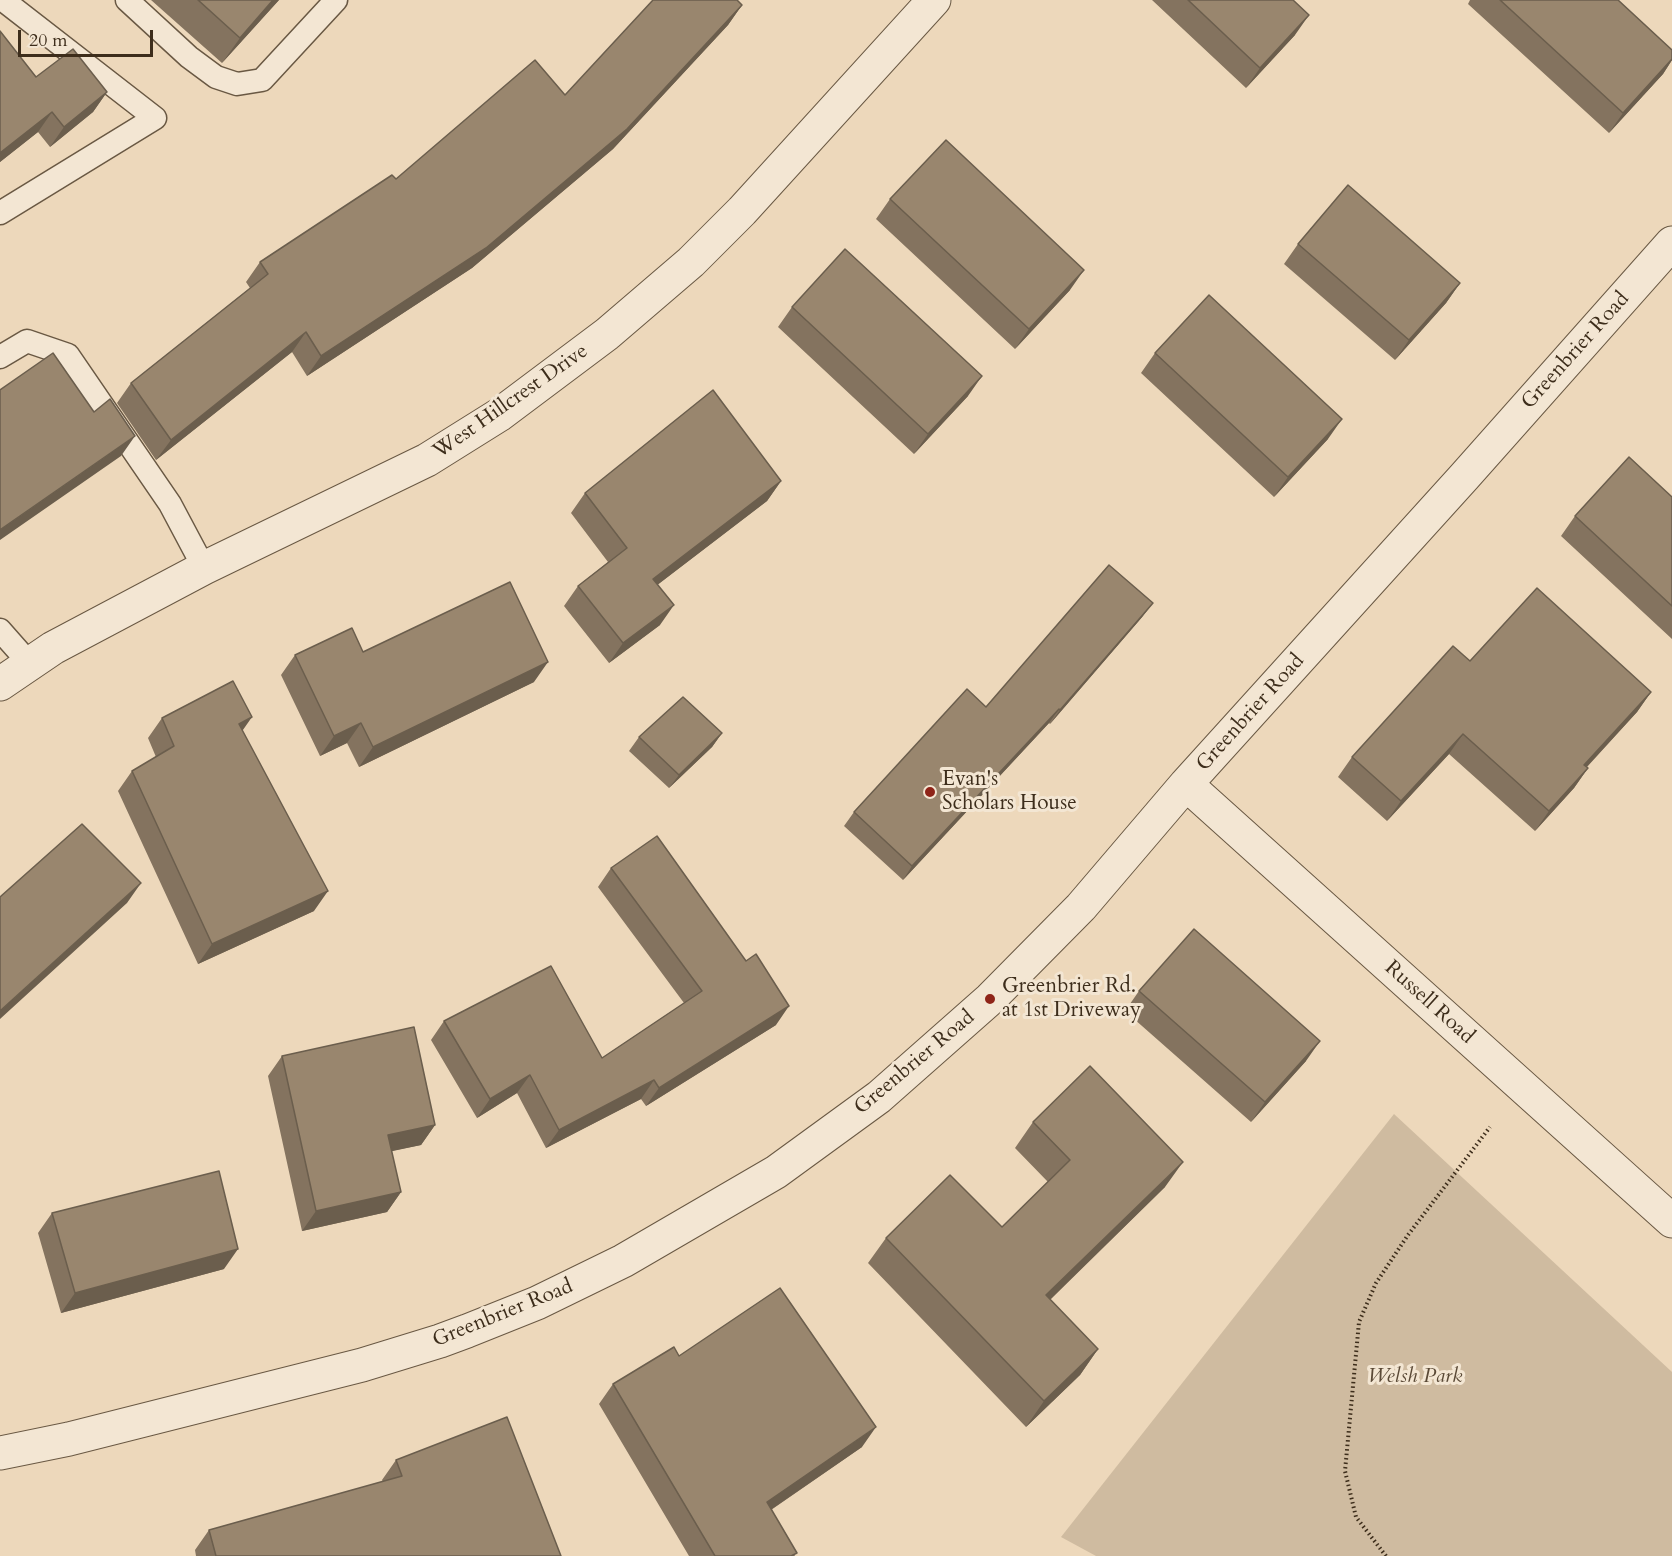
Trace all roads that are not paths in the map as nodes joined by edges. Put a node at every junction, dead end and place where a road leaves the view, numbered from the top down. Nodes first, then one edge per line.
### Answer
1 (3, 0) edge
2 (127, 0) edge
3 (336, 0) edge
4 (934, 0) edge
5 (0, 213) edge
6 (1672, 243) edge
7 (0, 357) edge
8 (204, 568) junction
9 (0, 630) edge
10 (30, 664) junction
11 (0, 684) edge
12 (1186, 784) junction
13 (1672, 1221) edge
14 (0, 1453) edge

1 - 5 lane
2 - 3 lane
4 - 8 street, West Hillcrest Drive
6 - 12 street, Greenbrier Road
7 - 8 lane
8 - 10 street, West Hillcrest Drive
9 - 10 lane
10 - 11 street, West Hillcrest Drive
12 - 13 street, Russell Road
12 - 14 street, Greenbrier Road

